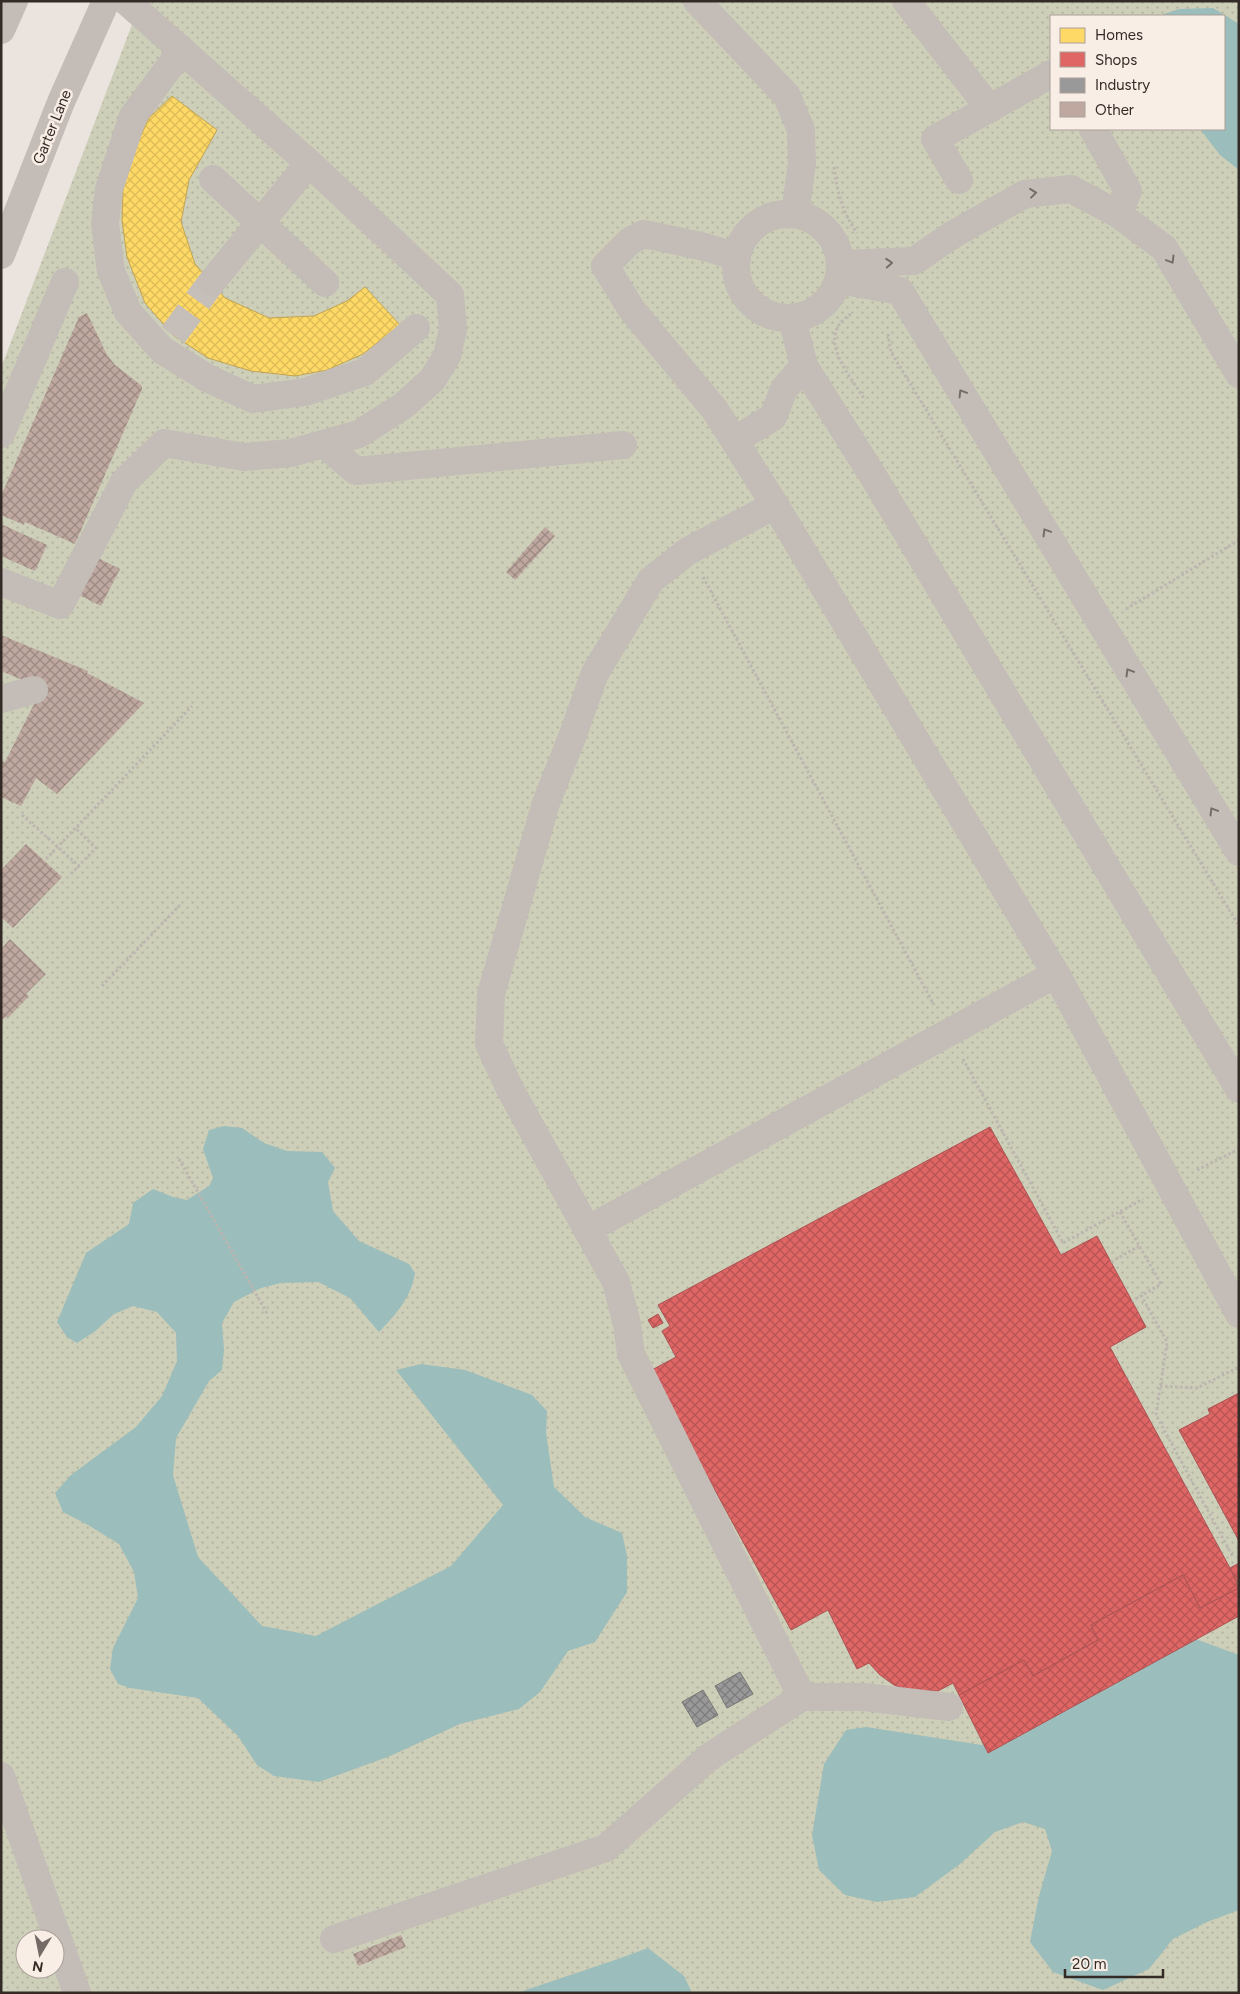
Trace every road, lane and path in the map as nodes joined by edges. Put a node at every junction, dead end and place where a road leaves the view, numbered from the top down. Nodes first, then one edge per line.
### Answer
1 (14, 1) edge
2 (106, 1) edge
3 (126, 1) edge
4 (697, 1) edge
5 (906, 1) edge
6 (1, 30) edge
7 (182, 50) junction
8 (1050, 75) edge
9 (990, 108) junction
10 (1094, 130) edge
11 (310, 163) junction
12 (834, 165) dead end
13 (212, 179) dead end
14 (959, 180) dead end
15 (794, 214) junction
16 (1118, 214) junction
17 (260, 222) junction
18 (1, 255) edge
19 (737, 257) junction
20 (840, 272) junction
21 (869, 274) junction
22 (65, 282) dead end
23 (212, 283) tunnel mouth
24 (325, 283) dead end
25 (792, 318) junction
26 (887, 326) dead end
27 (416, 328) dead end
28 (804, 366) junction
29 (1239, 374) edge
30 (865, 401) dead end
31 (1, 434) edge
32 (735, 440) junction
33 (324, 444) junction
34 (623, 445) dead end
35 (776, 505) junction
36 (1239, 540) edge
37 (688, 551) junction
38 (1, 582) edge
39 (1101, 624) junction
40 (34, 690) dead end
41 (1, 699) edge
42 (192, 706) dead end
43 (22, 815) dead end
44 (74, 828) junction
45 (57, 846) junction
46 (1239, 852) edge
47 (46, 859) dead end
48 (79, 866) junction
49 (71, 874) dead end
50 (182, 903) dead end
51 (1239, 926) edge
52 (1056, 974) junction
53 (102, 986) dead end
54 (949, 1032) junction
55 (1239, 1089) edge
56 (1239, 1148) edge
57 (179, 1159) dead end
58 (1211, 1162) dead end
59 (587, 1230) junction
60 (1139, 1246) junction
61 (1111, 1262) dead end
62 (1141, 1295) junction
63 (1132, 1301) dead end
64 (1239, 1314) edge
65 (268, 1315) dead end
66 (1239, 1367) edge
67 (1160, 1386) junction
68 (1233, 1557) dead end
69 (802, 1697) junction
70 (949, 1707) dead end
71 (1, 1776) edge
72 (334, 1939) dead end
73 (77, 1993) edge

1 - 6 street
2 - 18 street, Garter Lane
3 - 7 street
4 - 15 street
5 - 9 street
7 - 11 street
7 - 27 street
8 - 9 street
9 - 14 street
10 - 16 street
11 - 17 street
11 - 33 street
12 - 21 path
13 - 17 street
15 - 19 street
15 - 20 street
21 -> 16 street
16 -> 29 street
17 - 23 street
17 - 24 street
19 - 25 street
19 - 32 street
20 - 21 street
20 - 25 street
21 - 30 path
39 -> 21 street
22 - 31 street
25 - 28 street
26 - 51 path
28 - 32 street
28 - 55 street
32 - 35 street
33 - 34 street
33 - 38 street
35 - 37 street
35 - 52 street
36 - 39 path
37 - 54 path
37 - 59 street
46 -> 39 street
40 - 41 street
42 - 44 path
43 - 45 path
44 - 45 path
44 - 48 path
45 - 47 path
45 - 48 path
48 - 49 path
50 - 53 path
52 - 54 street
52 - 64 street
54 - 59 street
54 - 60 path
56 - 58 path
57 - 65 path
59 - 69 street
60 - 61 path
60 - 62 path
62 - 63 path
62 - 67 path
66 - 67 path
67 - 68 path
69 - 70 street
69 - 72 street
71 - 73 street

